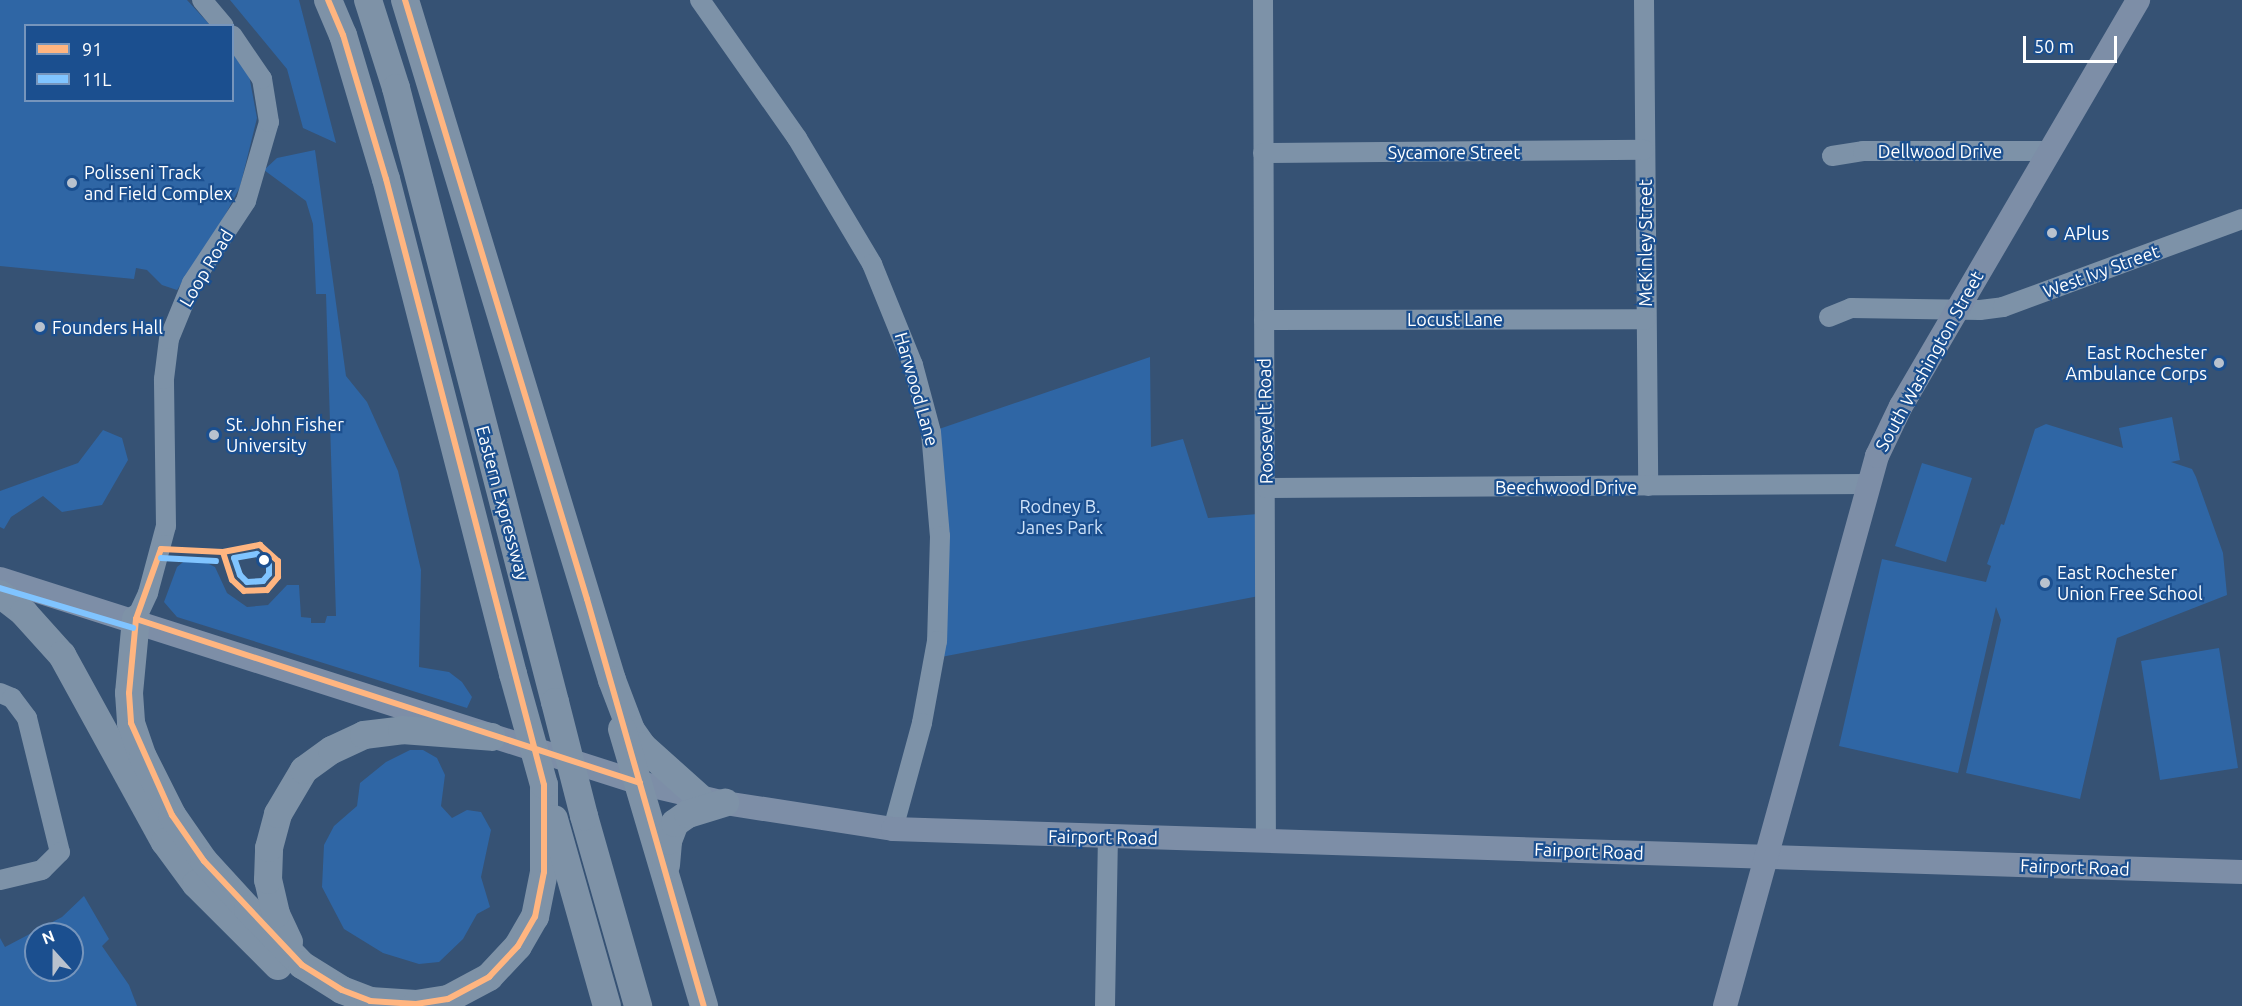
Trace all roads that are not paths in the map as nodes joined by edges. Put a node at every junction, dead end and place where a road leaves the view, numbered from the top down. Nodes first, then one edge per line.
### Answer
1 (202, 0) edge
2 (328, 0) edge
3 (368, 0) edge
4 (405, 0) edge
5 (700, 0) edge
6 (1263, 0) edge
7 (1644, 0) edge
8 (2138, 0) edge
9 (222, 24) edge
10 (234, 38) edge
11 (1644, 150) junction
12 (2048, 151) junction
13 (1263, 153) junction
14 (1832, 156) dead end
15 (2242, 219) edge
16 (1957, 308) junction
17 (1829, 317) dead end
18 (1646, 319) junction
19 (1264, 320) junction
20 (1867, 484) junction
21 (1648, 486) junction
22 (1266, 488) junction
23 (0, 579) edge
24 (0, 594) edge
25 (136, 619) junction
26 (612, 680) junction
27 (0, 693) edge
28 (492, 737) junction
29 (121, 760) junction
30 (640, 783) junction
31 (544, 785) junction
32 (712, 800) junction
33 (893, 829) junction
34 (1108, 837) junction
35 (1266, 841) junction
36 (1765, 857) junction
37 (2242, 872) edge
38 (0, 880) edge
39 (667, 882) junction
40 (302, 965) junction
41 (333, 1006) edge
42 (607, 1006) edge
43 (638, 1006) edge
44 (704, 1006) edge
45 (1105, 1006) edge
46 (1725, 1006) edge

1 - 9 street
2 - 31 highway, Eastern Expressway, bridge
3 - 43 highway, Eastern Expressway, bridge
4 - 26 highway
5 - 33 street, Harwood Lane
6 - 13 street, Roosevelt Road
7 - 11 street, McKinley Street
8 - 12 main road, South Washington Street
10 - 25 street, Loop Road
11 - 13 street, Sycamore Street
11 - 18 street, McKinley Street
12 - 14 street, Dellwood Drive
12 - 16 main road, South Washington Street
13 - 19 street, Roosevelt Road
15 - 16 street, West Ivy Street
16 - 17 street, West Ivy Street
16 - 20 main road, South Washington Street
18 - 19 street, Locust Lane
18 - 21 street, McKinley Street
19 - 22 street, Roosevelt Road
20 - 21 street, Beechwood Drive
20 - 36 main road, South Washington Street
21 - 22 street, Beechwood Drive
22 - 35 street, Roosevelt Road
23 - 25 main road, Fairport Road
24 - 29 highway
25 - 28 main road, Fairport Road
25 - 29 highway
25 - 40 highway
26 - 30 highway
26 - 32 highway
27 - 38 street
28 - 30 main road, Fairport Road
28 - 40 highway
29 - 41 highway
30 - 32 main road, Fairport Road
30 - 39 highway
31 - 40 highway
31 - 42 highway, Eastern Expressway
32 - 33 main road, Fairport Road
32 - 39 highway
33 - 34 main road, Fairport Road
34 - 35 main road, Fairport Road
34 - 45 street
35 - 36 main road, Fairport Road
36 - 37 main road, Fairport Road
36 - 46 main road, South Washington Street
39 - 44 highway

